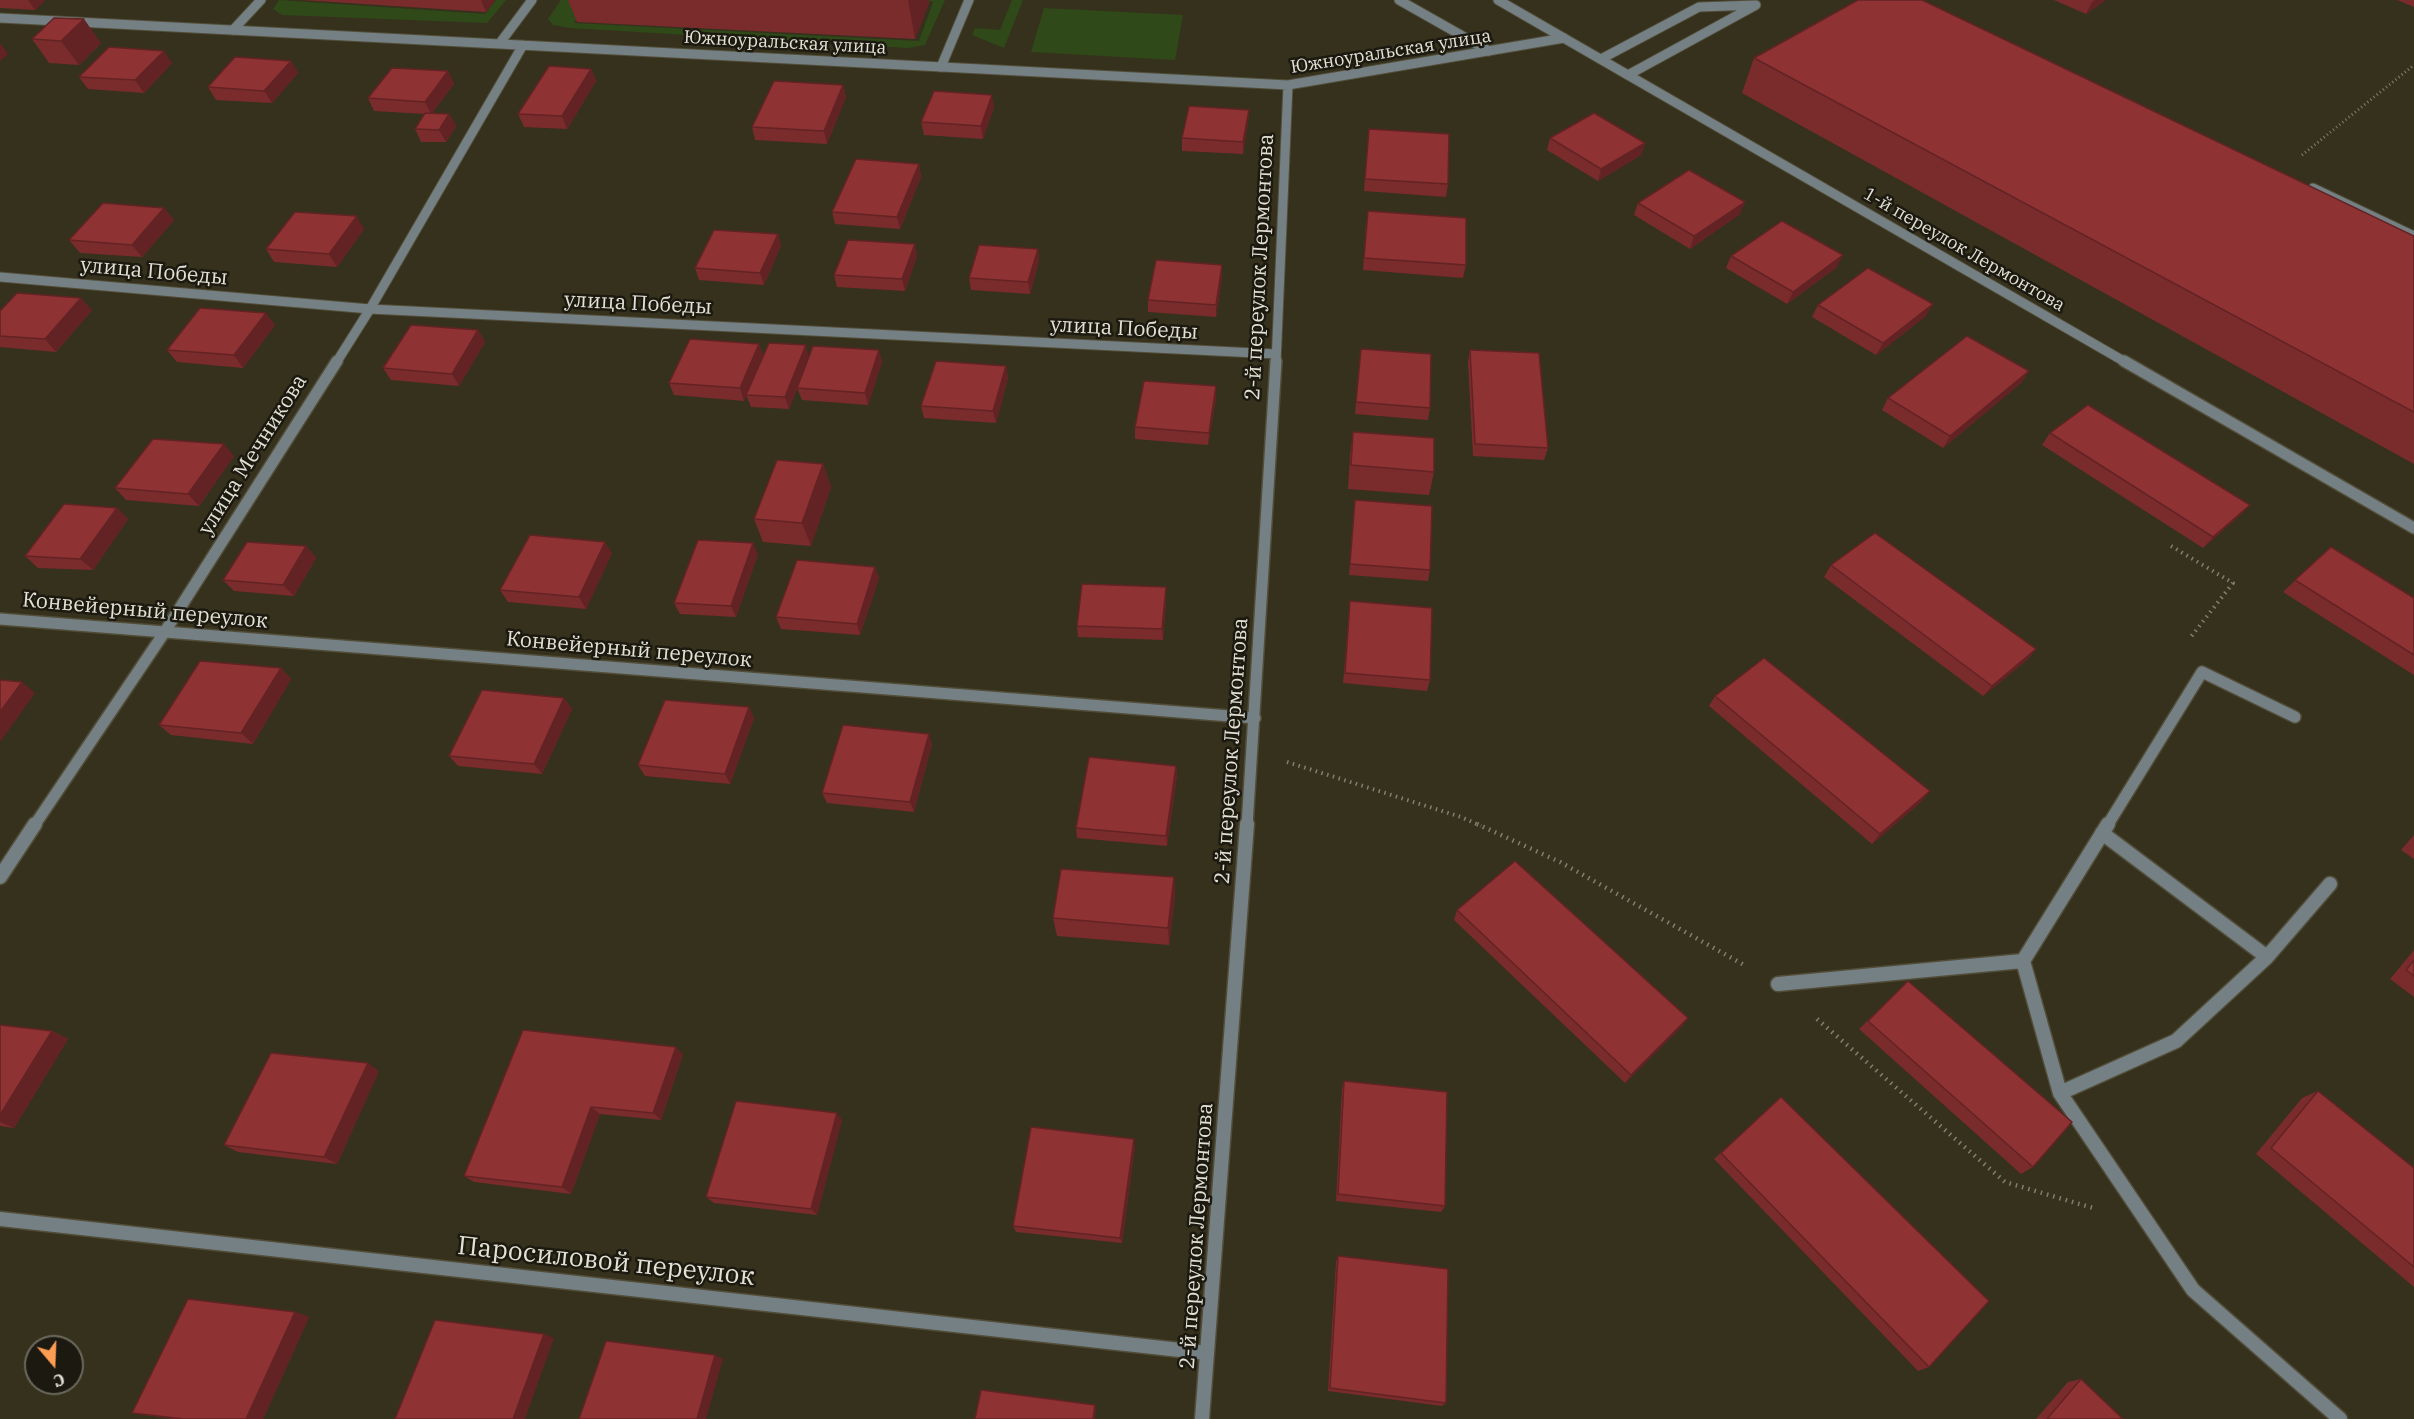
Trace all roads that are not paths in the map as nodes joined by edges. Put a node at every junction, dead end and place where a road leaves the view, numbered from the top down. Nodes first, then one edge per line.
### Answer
1 (261, 0) edge
2 (532, 0) edge
3 (969, 0) edge
4 (1399, 0) edge
5 (1498, 0) edge
6 (1764, 0) edge
7 (1756, 4) junction
8 (0, 18) edge
9 (233, 30) junction
10 (1564, 39) junction
11 (500, 43) junction
12 (524, 45) junction
13 (1489, 51) junction
14 (1601, 60) junction
15 (941, 67) junction
16 (1628, 75) junction
17 (1288, 85) junction
18 (2280, 173) edge
19 (2414, 236) edge
20 (0, 277) edge
21 (369, 309) junction
22 (1276, 354) junction
23 (2414, 528) edge
24 (0, 620) edge
25 (164, 633) junction
26 (2295, 717) dead end
27 (1255, 718) junction
28 (2102, 834) junction
29 (0, 877) edge
30 (2330, 884) dead end
31 (2267, 957) junction
32 (2023, 961) junction
33 (1778, 984) road end
34 (2060, 1093) junction
35 (0, 1219) edge
36 (1207, 1353) junction
37 (1202, 1419) edge
38 (2340, 1419) edge

1 - 9 street
2 - 11 street
3 - 15 street
4 - 13 street
5 - 10 street, 1-й переулок Лермонтова
6 - 7 street
7 - 14 street
7 - 16 street
8 - 9 street, Южноуральская улица
9 - 11 street, Южноуральская улица
10 - 13 street, Южноуральская улица
10 - 14 street, 1-й переулок Лермонтова
11 - 12 street, Южноуральская улица
12 - 15 street, Южноуральская улица
12 - 21 street, улица Мечникова
13 - 17 street, Южноуральская улица
14 - 16 street, 1-й переулок Лермонтова
15 - 17 street, Южноуральская улица
16 - 23 street, 1-й переулок Лермонтова
17 - 22 street, 2-й переулок Лермонтова
18 - 19 street
20 - 21 street, улица Победы
21 - 22 street, улица Победы
21 - 25 street, улица Мечникова
22 - 27 street, 2-й переулок Лермонтова
24 - 25 street, Конвейерный переулок
25 - 27 street, Конвейерный переулок
25 - 29 street, улица Мечникова
26 - 28 street
27 - 36 street, 2-й переулок Лермонтова
28 - 31 street
28 - 32 street
30 - 31 street
31 - 34 street
32 - 33 street
32 - 34 street
34 - 38 street
35 - 36 street, Паросиловой переулок
36 - 37 street, 2-й переулок Лермонтова

